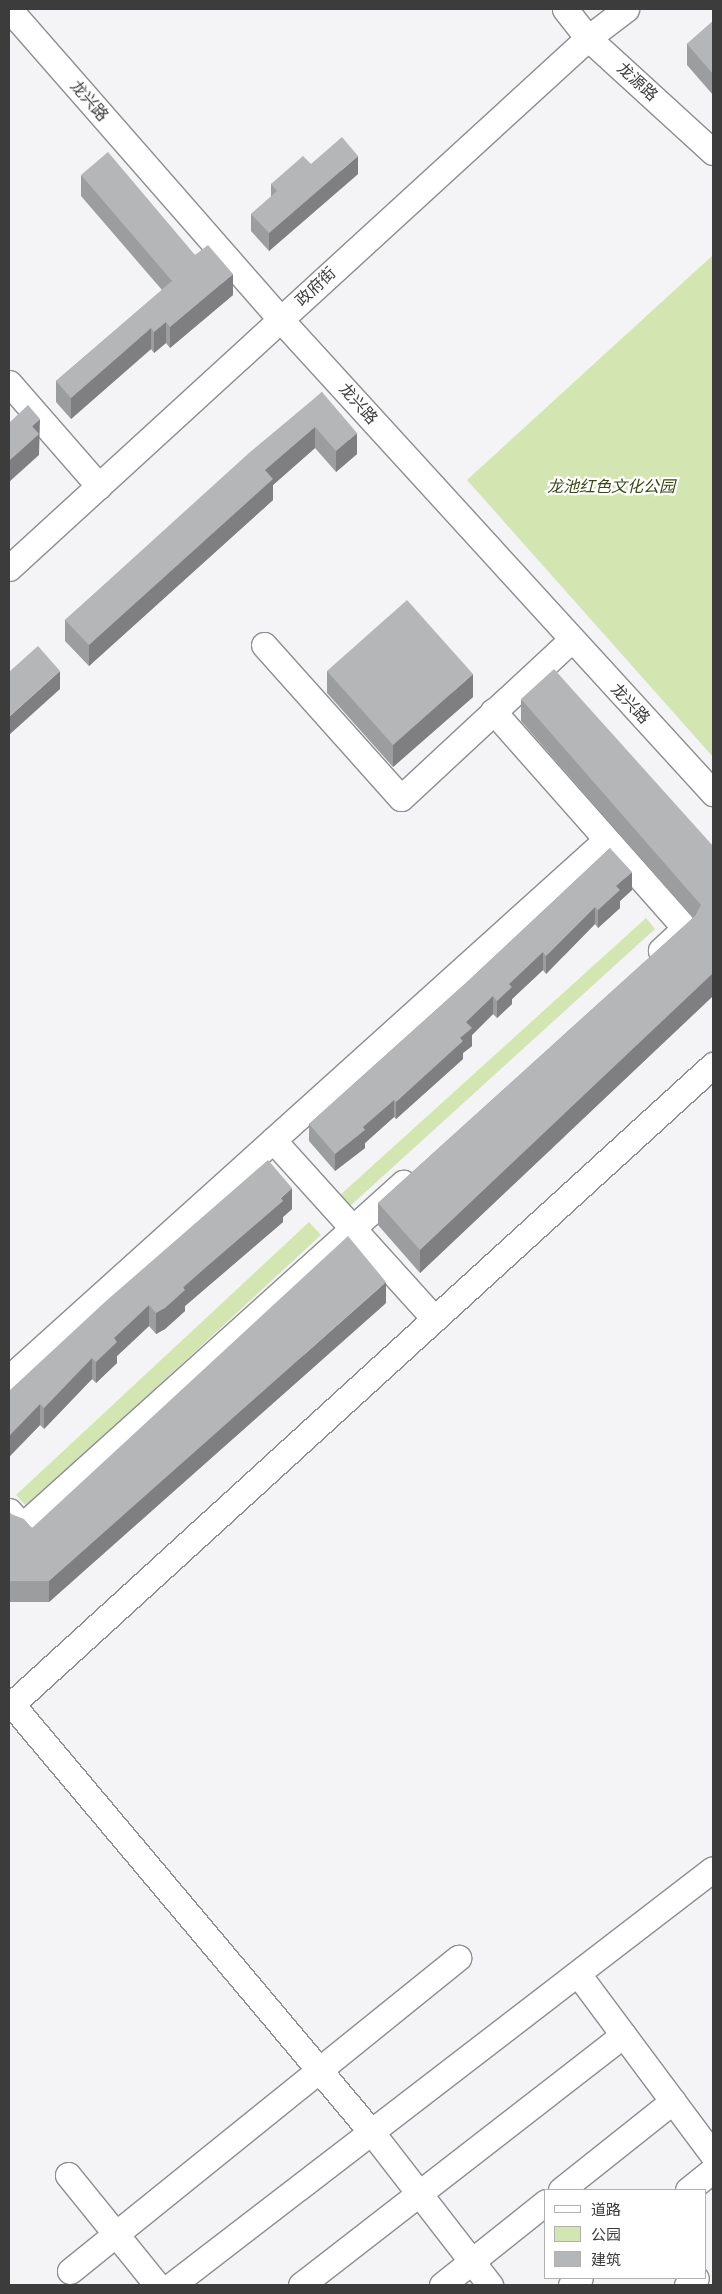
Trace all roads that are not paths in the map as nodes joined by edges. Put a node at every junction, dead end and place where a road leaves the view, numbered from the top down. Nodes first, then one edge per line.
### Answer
1 (9, 9) edge
2 (564, 9) edge
3 (626, 9) edge
4 (588, 38) junction
5 (713, 152) edge
6 (281, 320) junction
7 (9, 382) edge
8 (99, 486) junction
9 (9, 568) edge
10 (571, 640) junction
11 (264, 645) dead end
12 (493, 711) junction
13 (713, 793) edge
14 (605, 840) junction
15 (640, 968) edge
16 (713, 1065) edge
17 (273, 1140) junction
18 (419, 1168) edge
19 (353, 1228) junction
20 (435, 1319) junction
21 (9, 1378) edge
22 (9, 1511) edge
23 (10, 1702) edge
24 (711, 1876) edge
25 (458, 1958) dead end
26 (578, 1974) junction
27 (623, 2034) junction
28 (319, 2070) junction
29 (673, 2101) junction
30 (373, 2134) junction
31 (713, 2155) edge
32 (713, 2170) edge
33 (68, 2175) dead end
34 (562, 2189) edge
35 (689, 2189) edge
36 (419, 2194) junction
37 (544, 2204) edge
38 (116, 2234) junction
39 (472, 2261) junction
40 (70, 2271) dead end
41 (157, 2285) edge
42 (172, 2285) edge
43 (301, 2285) edge
44 (442, 2285) edge
45 (490, 2285) edge

1 - 6 street, 龙兴路
2 - 4 street, 龙源路
3 - 4 street, 政府街
4 - 5 street, 龙源路
4 - 6 street, 政府街
6 - 8 street, 政府街
6 - 10 street, 龙兴路
7 - 8 street
8 - 9 street, 政府街
10 - 12 street
10 - 13 street, 龙兴路
11 - 12 street
12 - 14 street
14 - 15 street
14 - 17 street
16 - 20 street
17 - 19 street
17 - 21 street
18 - 19 street
19 - 20 street
19 - 22 street
20 - 23 street
23 - 28 street
24 - 26 street
25 - 28 street
26 - 27 street
26 - 30 street
27 - 29 street
27 - 36 street
28 - 30 street
28 - 38 street
29 - 31 street
29 - 34 street
30 - 36 street
30 - 42 street
32 - 35 street
33 - 38 street
36 - 39 street
36 - 43 street
37 - 39 street
38 - 40 street
38 - 41 street
39 - 44 street
39 - 45 street

